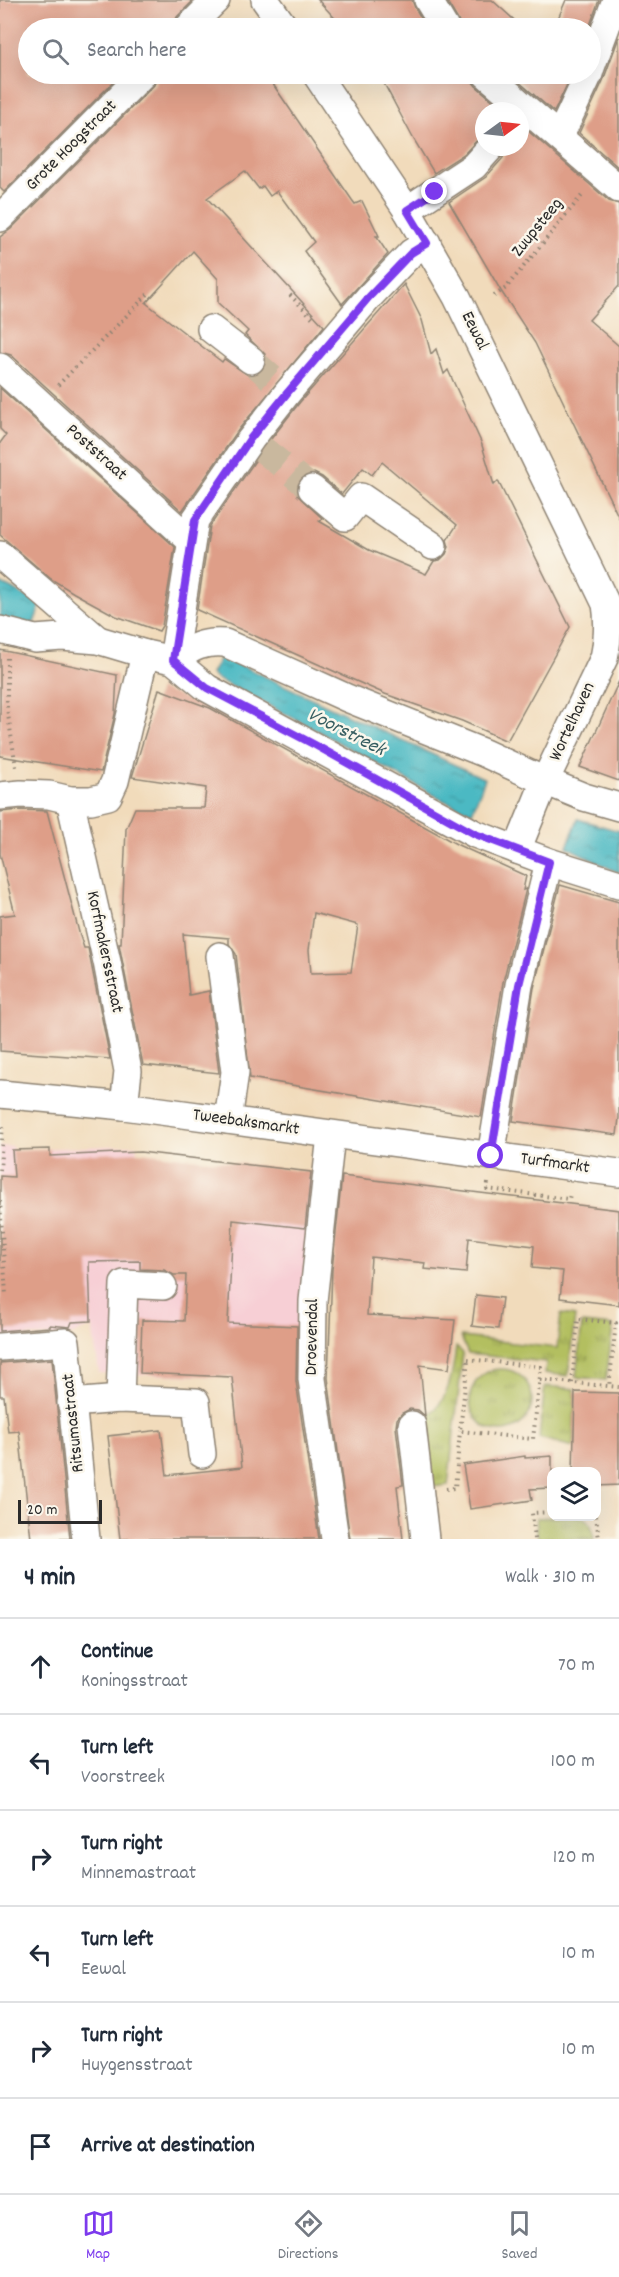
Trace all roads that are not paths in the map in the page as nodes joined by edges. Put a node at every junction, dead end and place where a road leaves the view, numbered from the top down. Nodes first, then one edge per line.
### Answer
1 (216, 0) edge
2 (265, 0) edge
3 (428, 0) edge
4 (616, 0) edge
5 (198, 18) edge
6 (278, 18) edge
7 (439, 18) edge
8 (601, 42) edge
9 (133, 84) edge
10 (323, 84) edge
11 (496, 84) edge
12 (584, 84) edge
13 (513, 102) edge
14 (529, 116) edge
15 (560, 136) junction
16 (483, 156) edge
17 (609, 182) edge
18 (407, 210) junction
19 (0, 218) edge
20 (427, 243) junction
21 (211, 329) dead end
22 (251, 360) tunnel mouth
23 (0, 367) edge
24 (312, 489) tunnel mouth
25 (190, 540) junction
26 (433, 546) dead end
27 (0, 555) edge
28 (612, 602) edge
29 (4, 632) edge
30 (98, 640) junction
31 (145, 654) junction
32 (173, 660) junction
33 (545, 781) junction
34 (10, 795) edge
35 (70, 800) junction
36 (619, 807) edge
37 (517, 850) junction
38 (549, 862) junction
39 (619, 884) edge
40 (220, 956) dead end
41 (0, 1094) edge
42 (124, 1106) junction
43 (228, 1120) junction
44 (331, 1135) junction
45 (491, 1156) junction
46 (619, 1173) edge
47 (163, 1286) dead end
48 (0, 1347) edge
49 (120, 1399) junction
50 (71, 1403) junction
51 (412, 1425) dead end
52 (202, 1454) dead end
53 (87, 1539) edge
54 (335, 1539) edge
55 (424, 1539) edge

1 - 5 street
2 - 6 street
3 - 7 street
4 - 8 street
9 - 19 street, Grote Hoogstraat
10 - 18 street, Eewal
11 - 13 street
12 - 15 street
14 - 15 street
15 - 17 street
16 - 18 street
18 - 20 street, Eewal
20 - 25 street
20 - 28 street, Eewal
21 - 22 street
23 - 25 street, Poststraat
24 - 26 street
25 - 32 street
27 - 30 street
28 - 33 street, Wortelhaven
29 - 30 street
30 - 31 street
31 - 32 street
31 - 35 street
32 - 33 street
32 - 37 street
33 - 36 street
33 - 37 street, Wortelhaven
34 - 35 street
35 - 42 street, Korfmakersstraat
37 - 38 street
38 - 39 street
38 - 45 street
40 - 43 street
41 - 42 street, Tweebaksmarkt
42 - 43 street, Tweebaksmarkt
43 - 44 street, Tweebaksmarkt
44 - 45 street, Tweebaksmarkt
44 - 54 street, Droevendal
45 - 46 street, Turfmarkt
47 - 49 street
48 - 50 street, Ritsumastraat
49 - 50 street
49 - 52 street
50 - 53 street, Ritsumastraat
51 - 55 street

